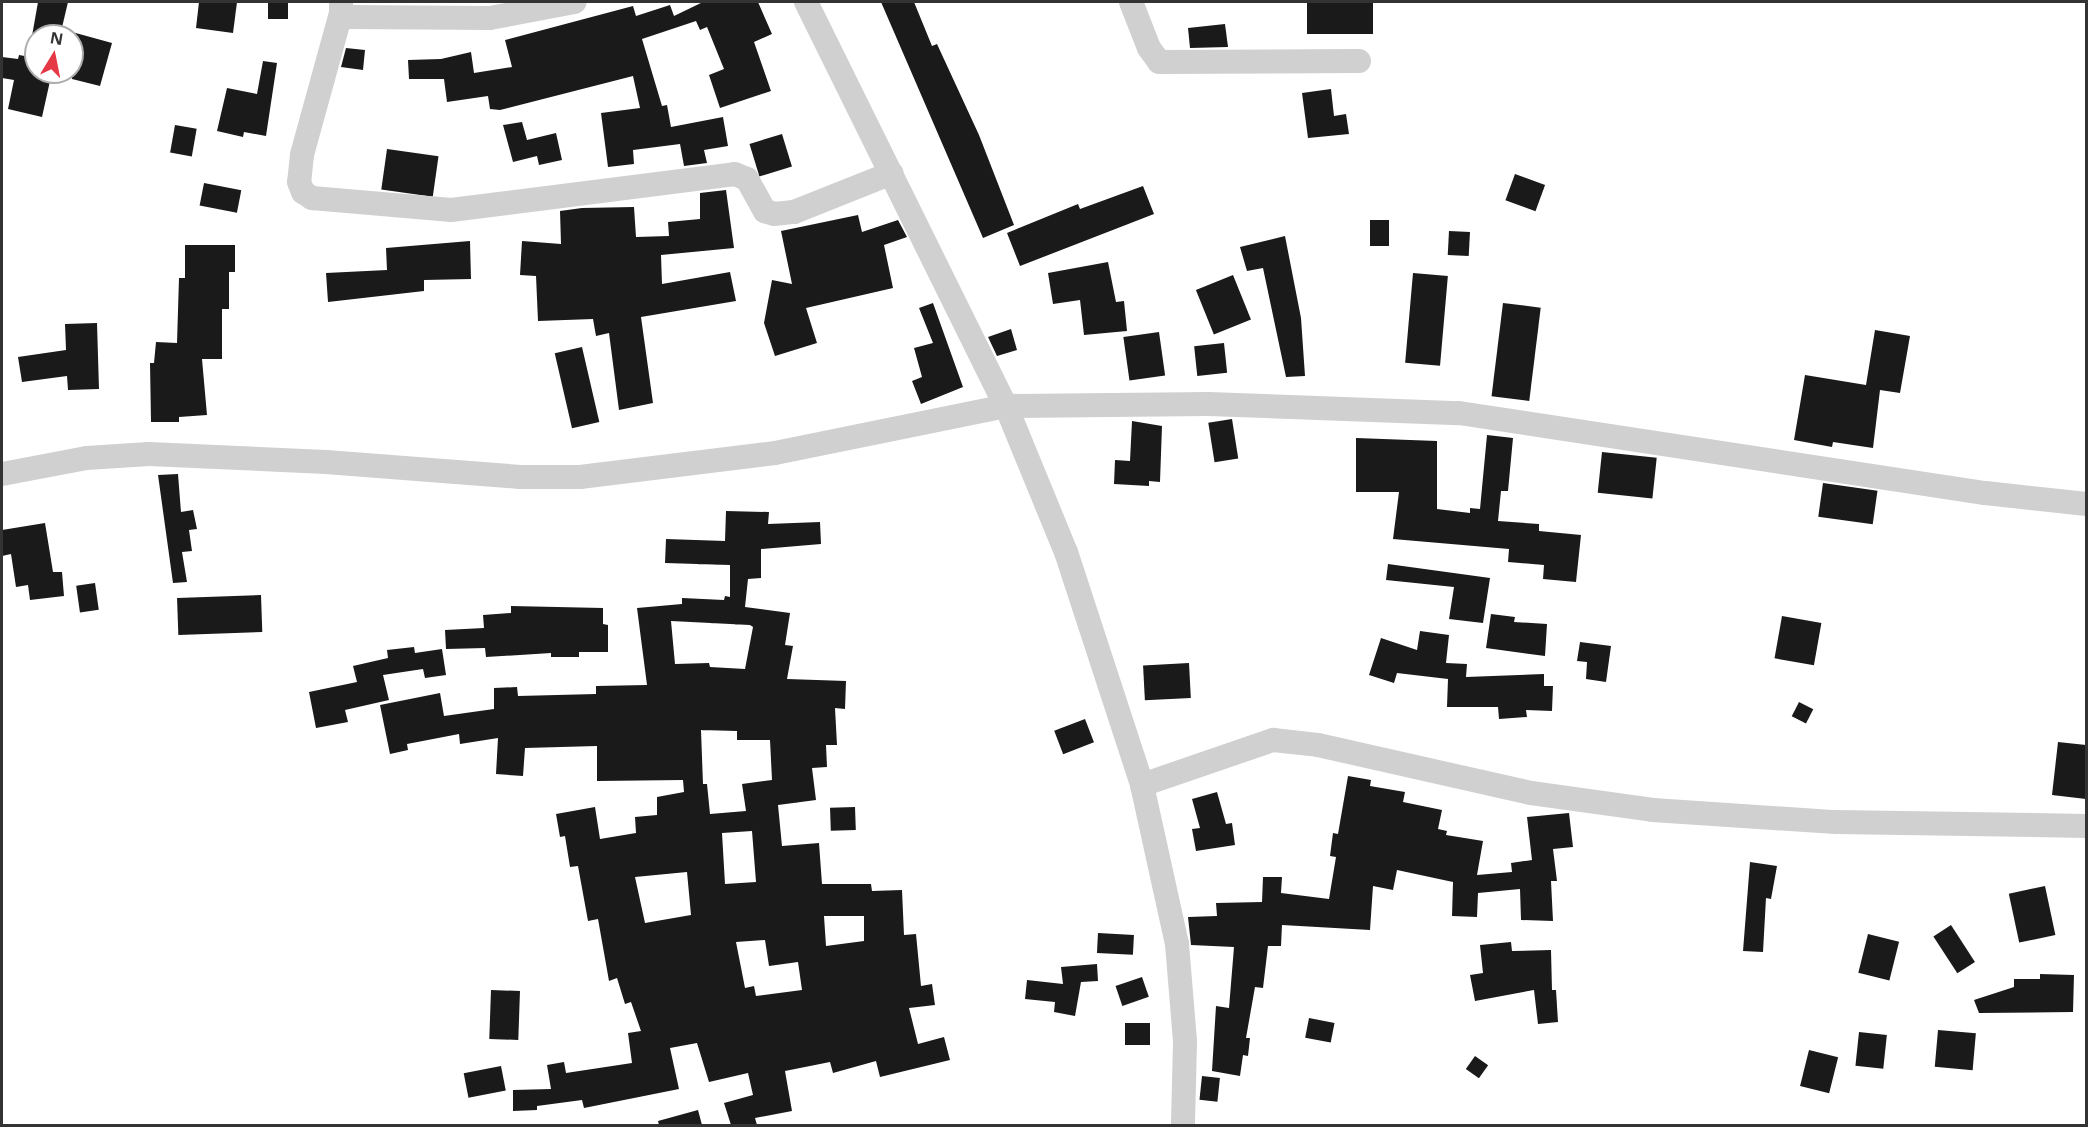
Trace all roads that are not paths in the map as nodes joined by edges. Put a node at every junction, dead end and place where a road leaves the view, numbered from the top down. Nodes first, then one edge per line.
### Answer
1 (575, 2) edge
2 (806, 2) edge
3 (1131, 2) edge
4 (341, 8) edge
5 (1359, 61) dead end
6 (892, 174) junction
7 (1006, 406) junction
8 (2, 474) edge
9 (2086, 504) edge
10 (1142, 785) junction
11 (2086, 826) edge
12 (1183, 1125) edge

1 - 4 street
2 - 6 street
3 - 5 street
4 - 6 street
6 - 7 street
7 - 8 street
7 - 9 street
7 - 10 street
10 - 11 street
10 - 12 street

